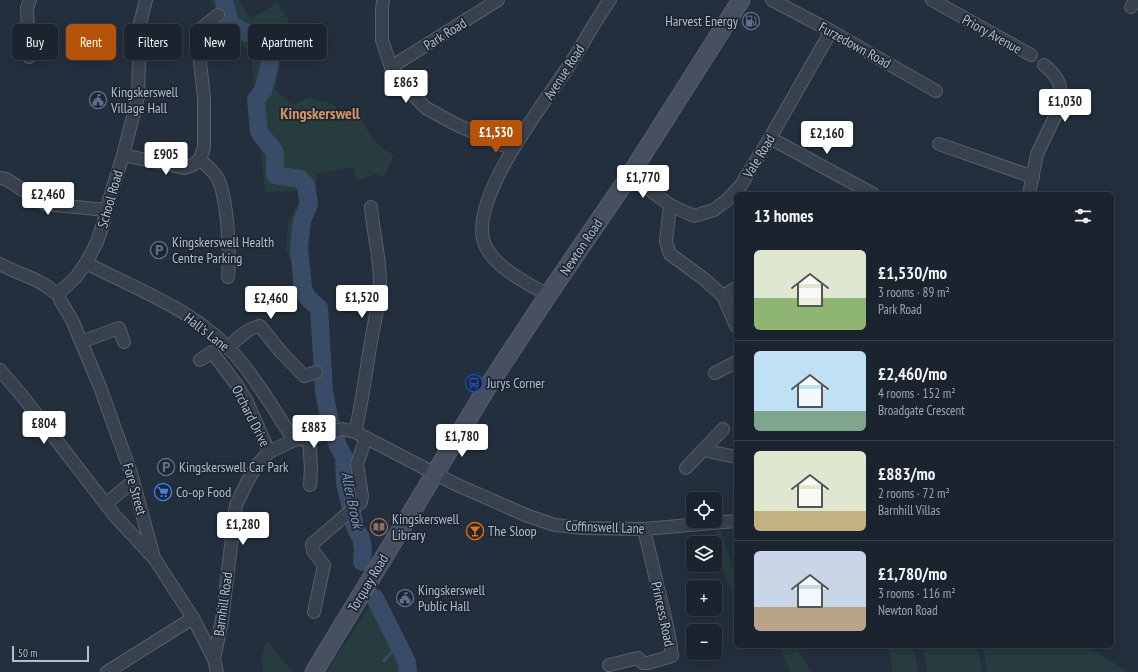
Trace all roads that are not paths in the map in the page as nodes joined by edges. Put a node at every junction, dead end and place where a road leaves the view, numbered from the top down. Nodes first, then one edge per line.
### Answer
1 (383, 0) edge
2 (498, 0) edge
3 (610, 0) edge
4 (741, 0) edge
5 (772, 0) edge
6 (932, 0) edge
7 (27, 1) edge
8 (144, 1) edge
9 (218, 15) dead end
10 (28, 24) edge
11 (831, 31) junction
12 (1031, 55) dead end
13 (1044, 65) dead end
14 (391, 67) junction
15 (936, 91) dead end
16 (770, 138) junction
17 (939, 144) dead end
18 (512, 149) junction
19 (123, 155) junction
20 (200, 159) junction
21 (630, 175) junction
22 (1033, 177) junction
23 (0, 178) edge
24 (734, 192) edge
25 (734, 192) edge
26 (869, 192) edge
27 (1030, 192) edge
28 (670, 205) junction
29 (372, 207) dead end
30 (106, 210) junction
31 (86, 263) junction
32 (0, 264) edge
33 (228, 277) dead end
34 (734, 289) edge
35 (58, 295) junction
36 (548, 295) junction
37 (723, 296) junction
38 (734, 321) edge
39 (81, 342) junction
40 (124, 342) dead end
41 (228, 347) junction
42 (200, 360) dead end
43 (734, 363) edge
44 (0, 370) edge
45 (316, 372) dead end
46 (715, 373) dead end
47 (723, 429) dead end
48 (360, 435) junction
49 (309, 438) junction
50 (294, 440) junction
51 (703, 450) junction
52 (269, 452) junction
53 (734, 457) edge
54 (686, 468) dead end
55 (436, 474) junction
56 (133, 481) junction
57 (310, 485) dead end
58 (106, 504) junction
59 (734, 521) edge
60 (644, 529) junction
61 (154, 558) junction
62 (314, 612) dead end
63 (193, 618) junction
64 (214, 659) junction
65 (609, 665) dead end
66 (107, 672) edge
67 (217, 672) edge
68 (314, 672) edge

1 - 14 street
2 - 14 street, Park Road
3 - 18 street, Avenue Road
4 - 21 street, Newton Road
5 - 11 street, Furzedown Road
6 - 12 street, Priory Avenue
7 - 10 street
8 - 19 street, School Road
9 - 20 street
11 - 15 street, Furzedown Road
11 - 16 street, Vale Road
13 - 22 street
14 - 18 street
16 - 25 street, Vale Road
16 - 26 street
17 - 22 street
18 - 36 street, Avenue Road
19 - 20 street
19 - 30 street, School Road
20 - 33 street
21 - 28 street, Vale Road
21 - 36 street, Newton Road
22 - 27 street
23 - 30 street
24 - 28 street, Vale Road
28 - 37 street
29 - 48 street
30 - 31 street, School Road
31 - 35 street, School Road
31 - 41 street, Hall's Lane
32 - 35 street
34 - 37 street
35 - 39 street, Fore Street
36 - 55 street, Newton Road
37 - 38 street
39 - 40 street
39 - 56 street, Fore Street
41 - 45 street
41 - 50 street, Hall's Lane
42 - 52 street, Orchard Drive
43 - 46 street
44 - 58 street
47 - 51 street
48 - 49 street, Barnhill Road
48 - 55 street, Barnhill Road
48 - 62 street
49 - 50 street, Barnhill Road
49 - 57 street
50 - 52 street, Barnhill Road
51 - 53 street
51 - 54 street
52 - 64 street, Barnhill Road
55 - 60 street, Coffinswell Lane
55 - 68 street, Torquay Road
56 - 58 street
56 - 61 street, Fore Street
58 - 61 street
59 - 60 street, Coffinswell Lane
60 - 65 street, Princess Road
61 - 63 street, Fore Street
63 - 64 street, Fore Street
63 - 66 street
64 - 67 street, Fore Street

